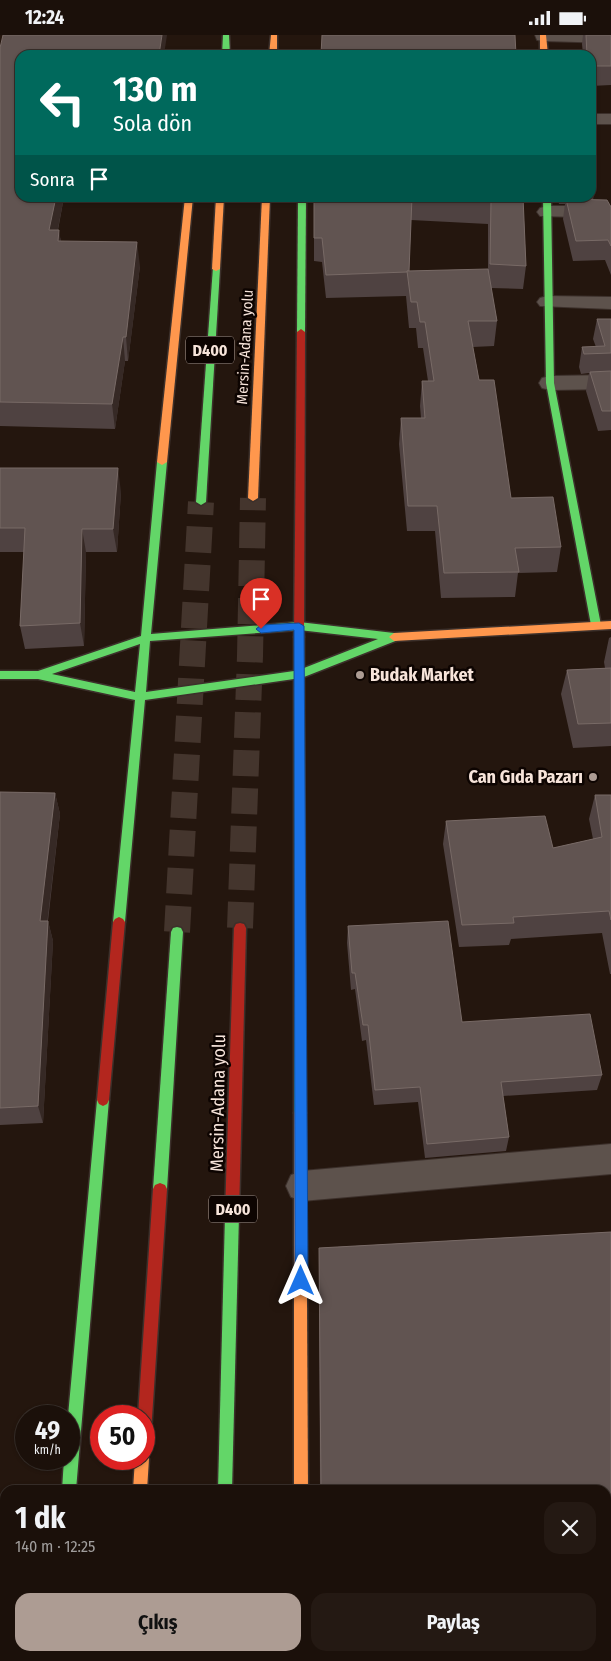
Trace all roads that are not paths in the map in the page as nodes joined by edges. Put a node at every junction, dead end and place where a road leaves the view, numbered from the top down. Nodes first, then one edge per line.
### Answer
1 (226, 35) edge
2 (274, 35) edge
3 (543, 36) edge
4 (611, 38) edge
5 (226, 50) edge
6 (273, 50) edge
7 (544, 50) edge
8 (596, 119) edge
9 (611, 119) edge
10 (189, 202) edge
11 (220, 202) edge
12 (266, 202) edge
13 (302, 202) edge
14 (547, 205) edge
15 (611, 212) edge
16 (547, 302) junction
17 (611, 303) edge
18 (611, 382) edge
19 (550, 383) junction
20 (253, 498) tunnel mouth
21 (201, 502) tunnel mouth
22 (596, 625) junction
23 (611, 625) edge
24 (299, 626) junction
25 (394, 637) junction
26 (145, 638) junction
27 (301, 674) junction
28 (0, 675) edge
29 (38, 675) junction
30 (139, 697) junction
31 (240, 928) tunnel mouth
32 (176, 932) tunnel mouth
33 (611, 1159) edge
34 (302, 1186) junction
35 (146, 1405) edge
36 (141, 1470) edge
37 (69, 1485) edge
38 (140, 1485) edge
39 (225, 1485) edge
40 (301, 1485) edge

1 - 5 main road
2 - 6 main road
3 - 4 street
3 - 7 main road
8 - 9 street
10 - 26 main road
11 - 21 main road, Mersin-Adana yolu / D400
12 - 20 main road, Mersin-Adana yolu / D400
13 - 24 main road
14 - 15 street
14 - 16 main road
16 - 17 street
16 - 19 main road
18 - 19 street
19 - 22 main road
22 - 23 main road
22 - 25 main road
24 - 25 main road
24 - 26 main road
24 - 27 main road
25 - 27 main road
26 - 29 main road
26 - 30 main road
27 - 30 main road
27 - 34 main road
28 - 29 main road
29 - 30 main road
30 - 37 main road
31 - 39 main road, Mersin-Adana yolu / D400
32 - 35 main road
33 - 34 street
34 - 40 main road
36 - 38 main road

